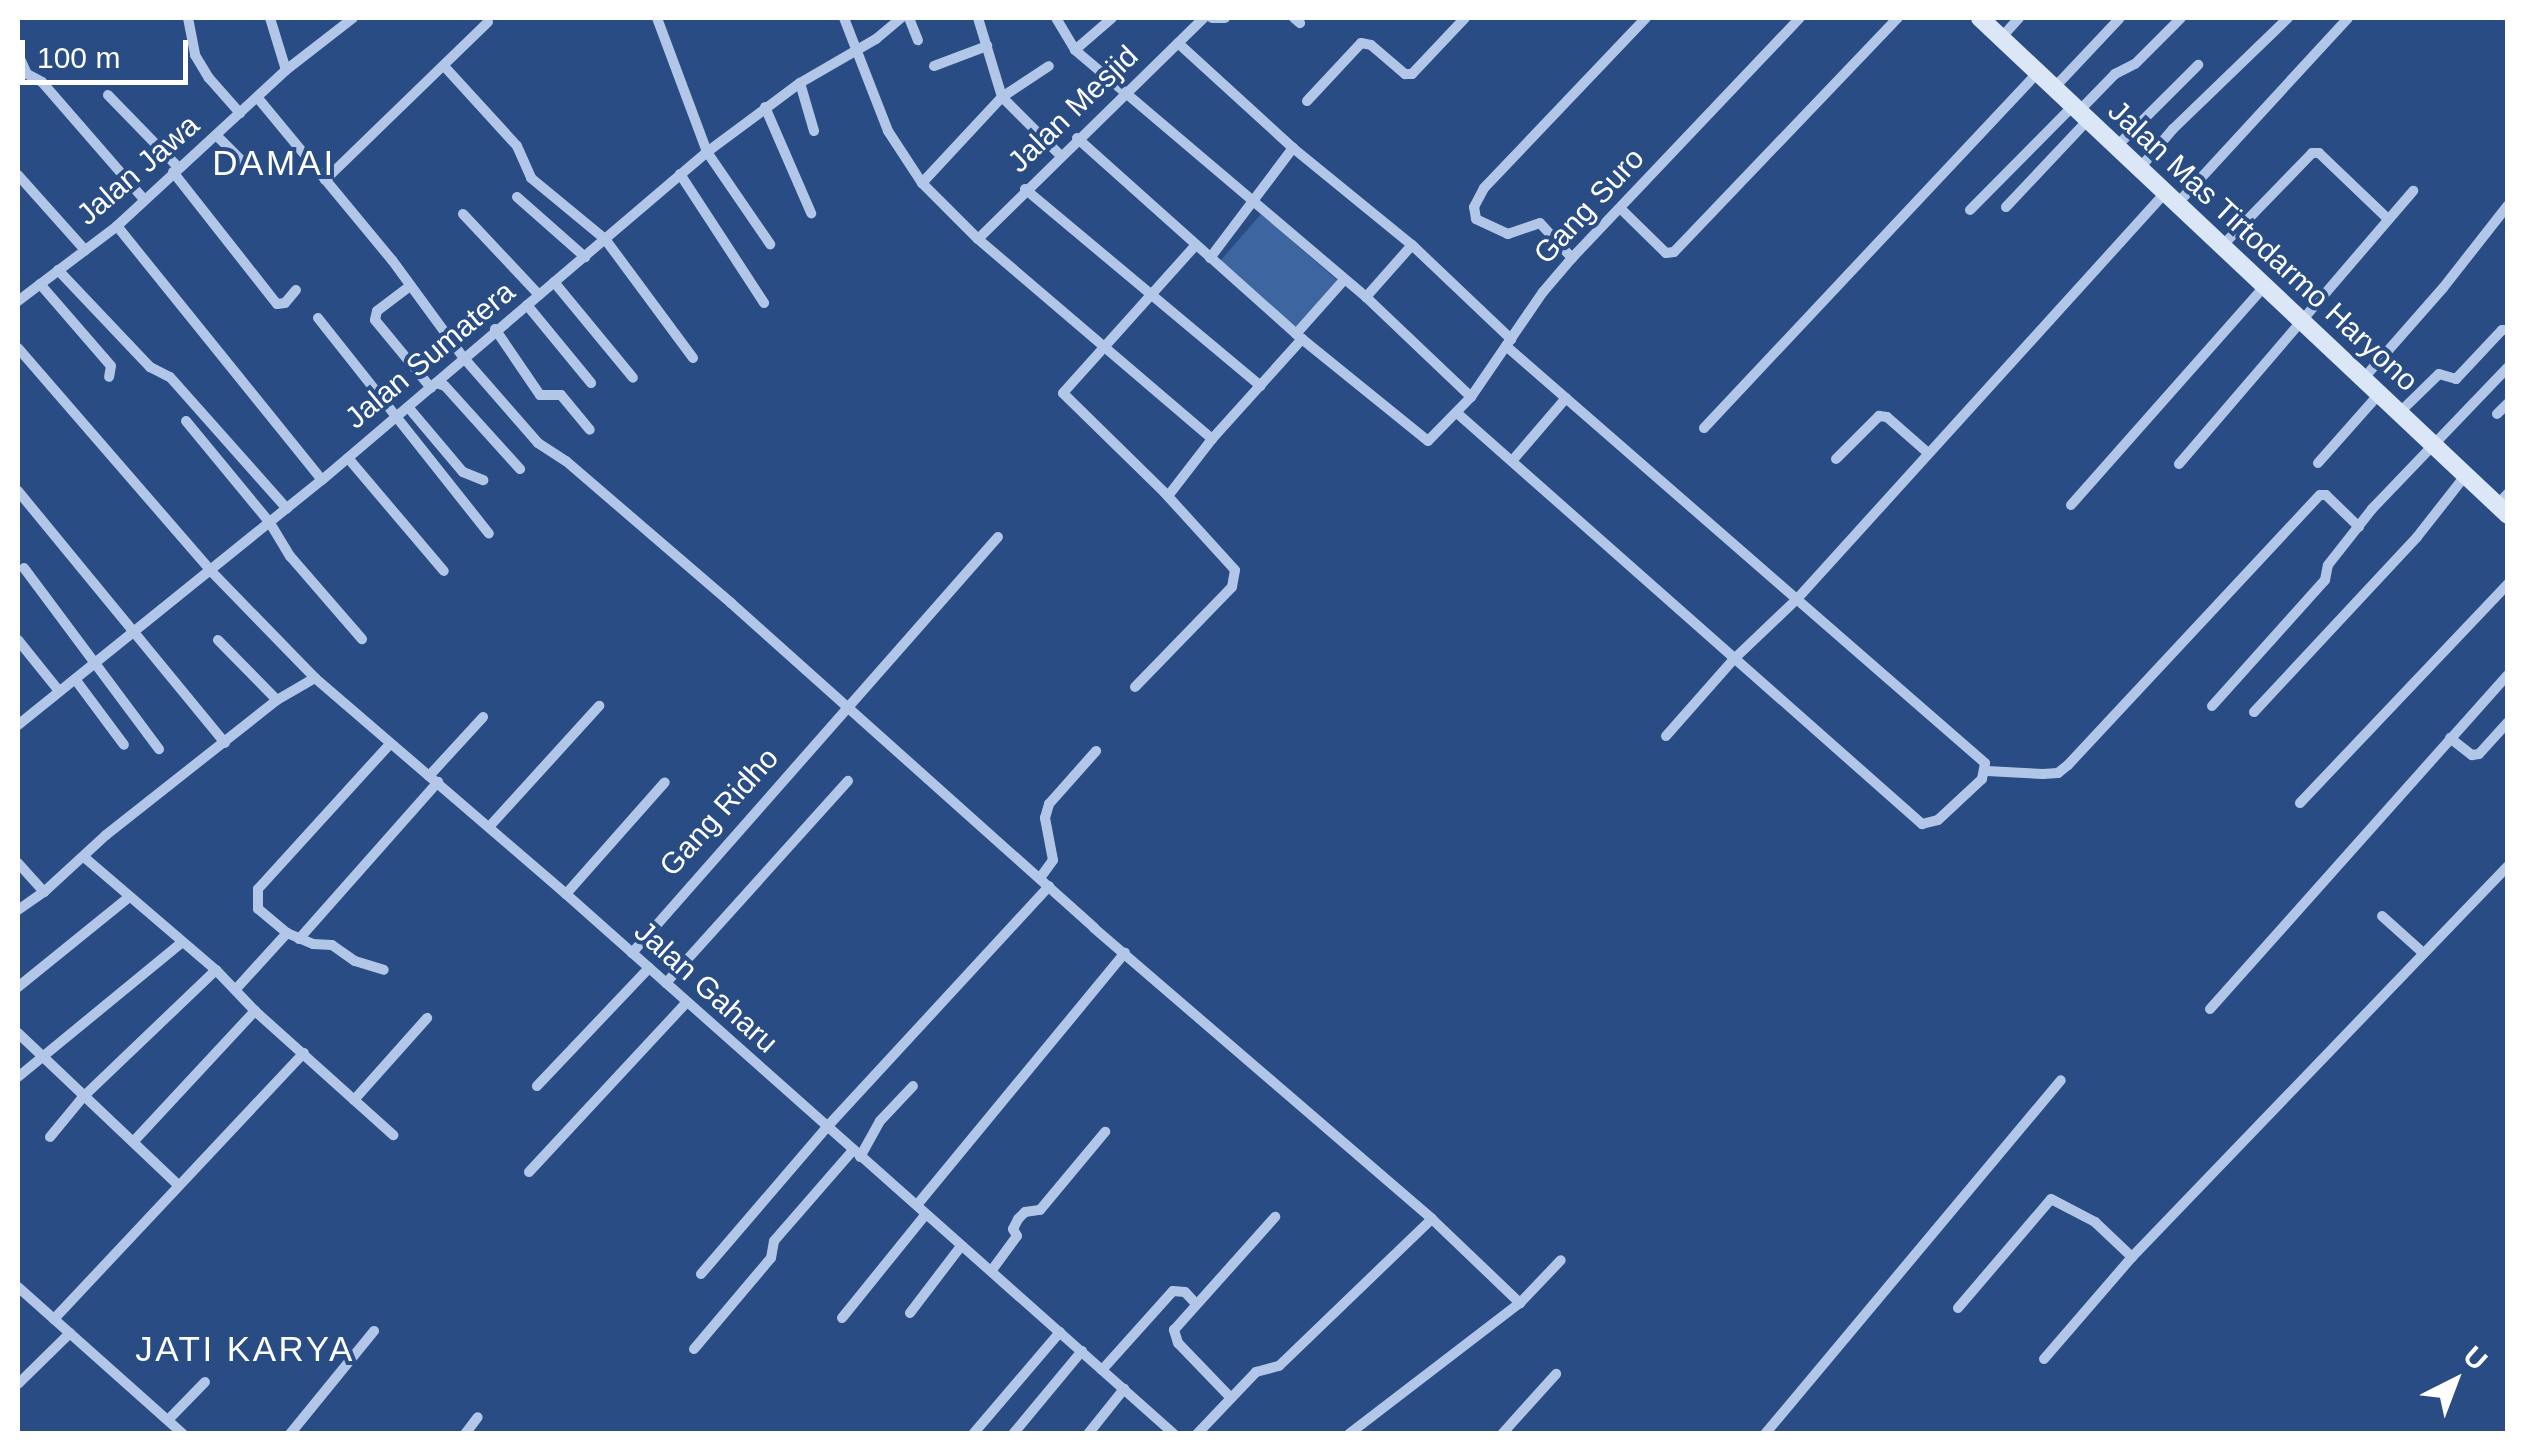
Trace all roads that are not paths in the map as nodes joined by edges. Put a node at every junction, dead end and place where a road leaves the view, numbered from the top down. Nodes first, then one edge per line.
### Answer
1 (188, 18) edge
2 (270, 18) edge
3 (353, 18) edge
4 (657, 18) edge
5 (844, 18) edge
6 (901, 18) edge
7 (910, 18) edge
8 (978, 18) edge
9 (1056, 18) edge
10 (1204, 18) edge
11 (1212, 18) edge
12 (1225, 18) edge
13 (1466, 18) edge
14 (1646, 18) edge
15 (1800, 18) edge
16 (1898, 18) edge
17 (1980, 18) edge
18 (2019, 18) edge
19 (2120, 18) edge
20 (2180, 18) edge
21 (2288, 18) edge
22 (2348, 18) edge
23 (1106, 20) edge
24 (488, 22) dead end
25 (2001, 38) junction
26 (918, 40) dead end
27 (1178, 43) junction
28 (987, 46) junction
29 (854, 49) junction
30 (1075, 50) junction
31 (18, 54) edge
32 (444, 66) junction
33 (934, 66) dead end
34 (1049, 66) dead end
35 (2198, 66) dead end
36 (286, 70) junction
37 (2038, 72) junction
38 (800, 83) junction
39 (2054, 88) junction
40 (108, 95) dead end
41 (1126, 96) junction
42 (257, 97) junction
43 (1002, 97) junction
44 (1306, 102) dead end
45 (765, 107) junction
46 (2080, 112) junction
47 (240, 113) junction
48 (814, 131) dead end
49 (217, 136) junction
50 (1077, 138) junction
51 (2116, 146) junction
52 (1294, 148) junction
53 (707, 152) junction
54 (1060, 155) junction
55 (241, 160) dead end
56 (2140, 168) junction
57 (176, 170) junction
58 (18, 174) edge
59 (680, 174) junction
60 (325, 180) junction
61 (922, 183) junction
62 (1025, 188) junction
63 (2413, 191) dead end
64 (517, 197) dead end
65 (143, 198) junction
66 (2171, 198) junction
67 (1252, 201) junction
68 (2508, 205) edge
69 (2006, 207) dead end
70 (1621, 209) junction
71 (1970, 210) dead end
72 (811, 213) dead end
73 (463, 214) dead end
74 (2388, 218) junction
75 (117, 226) junction
76 (605, 239) junction
77 (978, 240) junction
78 (770, 244) dead end
79 (1196, 245) junction
80 (1412, 245) junction
81 (2222, 246) junction
82 (84, 250) junction
83 (585, 257) junction
84 (1210, 258) junction
85 (1572, 258) junction
86 (58, 270) junction
87 (1344, 280) junction
88 (554, 282) junction
89 (40, 284) junction
90 (410, 286) junction
91 (2265, 286) junction
92 (296, 290) dead end
93 (539, 295) junction
94 (1152, 295) junction
95 (1366, 297) junction
96 (18, 301) edge
97 (764, 302) dead end
98 (527, 306) junction
99 (318, 318) dead end
100 (2302, 322) junction
101 (495, 330) junction
102 (2508, 330) edge
103 (1299, 336) junction
104 (1509, 343) junction
105 (1106, 346) junction
106 (18, 348) edge
107 (463, 357) junction
108 (693, 358) dead end
109 (2508, 367) edge
110 (109, 377) dead end
111 (633, 378) dead end
112 (2362, 378) junction
113 (592, 383) dead end
114 (434, 385) junction
115 (1261, 386) junction
116 (2379, 394) junction
117 (1470, 397) junction
118 (1566, 398) junction
119 (2508, 403) edge
120 (408, 407) junction
121 (1456, 413) junction
122 (2399, 413) junction
123 (2497, 414) dead end
124 (394, 418) junction
125 (186, 421) dead end
126 (1704, 428) dead end
127 (590, 430) dead end
128 (1212, 439) junction
129 (2433, 445) junction
130 (1928, 454) junction
131 (348, 458) junction
132 (1836, 459) dead end
133 (1512, 461) junction
134 (2318, 463) dead end
135 (2179, 464) dead end
136 (520, 469) dead end
137 (2465, 476) junction
138 (322, 480) junction
139 (483, 480) dead end
140 (18, 491) edge
141 (1168, 496) junction
142 (2504, 504) edge
143 (2071, 506) dead end
144 (287, 509) junction
145 (270, 522) junction
146 (2359, 527) junction
147 (489, 534) dead end
148 (998, 536) dead end
149 (24, 568) dead end
150 (210, 570) junction
151 (444, 571) dead end
152 (2508, 584) edge
153 (1797, 599) junction
154 (133, 633) junction
155 (18, 640) edge
156 (218, 640) dead end
157 (362, 640) dead end
158 (1734, 659) junction
159 (95, 662) junction
160 (2508, 674) edge
161 (316, 678) junction
162 (75, 679) junction
163 (1135, 687) dead end
164 (59, 691) junction
165 (278, 700) junction
166 (599, 706) dead end
167 (2212, 706) dead end
168 (846, 707) junction
169 (2254, 712) dead end
170 (483, 717) dead end
171 (2506, 725) edge
172 (18, 726) edge
173 (1666, 736) dead end
174 (2450, 738) junction
175 (225, 743) junction
176 (390, 744) junction
177 (124, 745) dead end
178 (160, 749) dead end
179 (1096, 750) dead end
180 (1986, 771) junction
181 (433, 779) junction
182 (848, 780) dead end
183 (665, 782) dead end
184 (2300, 803) dead end
185 (489, 826) junction
186 (84, 857) junction
187 (18, 863) edge
188 (2508, 866) edge
189 (1044, 882) junction
190 (44, 892) junction
191 (566, 894) junction
192 (128, 897) junction
193 (18, 910) edge
194 (2382, 916) dead end
195 (287, 933) junction
196 (299, 939) junction
197 (181, 942) junction
198 (2421, 951) junction
199 (1125, 952) junction
200 (632, 953) junction
201 (649, 968) junction
202 (216, 970) junction
203 (384, 970) dead end
204 (666, 983) junction
205 (18, 987) edge
206 (236, 989) junction
207 (685, 1004) junction
208 (2210, 1009) dead end
209 (255, 1012) junction
210 (427, 1018) dead end
211 (18, 1032) edge
212 (304, 1053) junction
213 (39, 1056) junction
214 (18, 1077) edge
215 (2061, 1080) dead end
216 (537, 1086) dead end
217 (913, 1086) dead end
218 (83, 1097) junction
219 (354, 1100) junction
220 (826, 1128) junction
221 (1104, 1132) dead end
222 (393, 1135) dead end
223 (50, 1137) dead end
224 (134, 1140) junction
225 (857, 1154) junction
226 (529, 1172) dead end
227 (177, 1184) junction
228 (921, 1210) junction
229 (1276, 1217) dead end
230 (1432, 1219) junction
231 (961, 1246) junction
232 (2132, 1258) junction
233 (1561, 1260) dead end
234 (992, 1270) junction
235 (701, 1274) dead end
236 (18, 1287) edge
237 (1520, 1302) junction
238 (1196, 1304) junction
239 (1958, 1308) dead end
240 (910, 1313) dead end
241 (842, 1318) dead end
242 (54, 1319) junction
243 (374, 1331) dead end
244 (1060, 1332) junction
245 (70, 1333) junction
246 (694, 1349) dead end
247 (1082, 1351) junction
248 (2044, 1360) dead end
249 (1102, 1370) junction
250 (1556, 1374) dead end
251 (205, 1382) dead end
252 (18, 1384) edge
253 (1124, 1390) junction
254 (1231, 1398) junction
255 (478, 1417) dead end
256 (168, 1420) junction
257 (183, 1434) edge
258 (290, 1434) edge
259 (465, 1434) edge
260 (972, 1434) edge
261 (1013, 1434) edge
262 (1088, 1434) edge
263 (1174, 1434) edge
264 (1197, 1434) edge
265 (1349, 1434) edge
266 (1502, 1434) edge
267 (1765, 1434) edge

1 - 47 street
2 - 36 street
3 - 36 street, Jalan Jawa
4 - 53 street
5 - 29 street
6 - 29 street, Jalan Sumatera
7 - 26 street
8 - 28 street
9 - 30 street
10 - 27 street, Jalan Mesjid
11 - 12 street
13 - 44 street
14 - 85 street
15 - 70 street, Gang Suro
16 - 70 street
17 - 25 street, Jalan Mas Tirtodarmo Haryono
18 - 25 street
19 - 39 street
20 - 46 street
21 - 56 street
22 - 66 street
23 - 30 street
24 - 32 street
25 - 37 street, Jalan Mas Tirtodarmo Haryono
27 - 41 street, Jalan Mesjid
27 - 52 street
28 - 33 street
28 - 43 street
29 - 38 street, Jalan Sumatera
29 - 61 street
30 - 41 street
31 - 65 street
32 - 60 street
32 - 76 street
34 - 43 street
35 - 51 street
36 - 42 street, Jalan Jawa
37 - 39 street, Jalan Mas Tirtodarmo Haryono
37 - 126 street
38 - 45 street, Jalan Sumatera
38 - 48 street
39 - 46 street, Jalan Mas Tirtodarmo Haryono
40 - 57 street
41 - 50 street, Jalan Mesjid
41 - 67 street
42 - 47 street, Jalan Jawa
42 - 60 street
43 - 54 street
43 - 61 street
45 - 53 street, Jalan Sumatera
45 - 72 street
46 - 51 street, Jalan Mas Tirtodarmo Haryono
46 - 69 street
46 - 71 street
47 - 49 street, Jalan Jawa
49 - 55 street
49 - 57 street, Jalan Jawa
50 - 54 street, Jalan Mesjid
50 - 79 street
51 - 56 street, Jalan Mas Tirtodarmo Haryono
52 - 67 street
52 - 80 street
53 - 59 street, Jalan Sumatera
53 - 78 street
54 - 62 street, Jalan Mesjid
56 - 66 street, Jalan Mas Tirtodarmo Haryono
57 - 65 street, Jalan Jawa
57 - 92 street
58 - 82 street
59 - 76 street, Jalan Sumatera
59 - 97 street
60 - 90 street
61 - 77 street
62 - 77 street, Jalan Mesjid
62 - 94 street
63 - 74 street
64 - 83 street
65 - 75 street, Jalan Jawa
66 - 81 street, Jalan Mas Tirtodarmo Haryono
66 - 130 street
67 - 84 street
67 - 87 street
68 - 112 street
70 - 85 street, Gang Suro
73 - 93 street
74 - 81 street
74 - 100 street
75 - 82 street, Jalan Jawa
75 - 138 street
76 - 83 street, Jalan Sumatera
76 - 108 street
77 - 105 street
79 - 84 street
79 - 94 street
80 - 95 street
80 - 104 street
81 - 91 street, Jalan Mas Tirtodarmo Haryono
82 - 86 street, Jalan Jawa
83 - 88 street, Jalan Sumatera
84 - 103 street
85 - 104 street, Gang Suro
86 - 89 street, Jalan Jawa
86 - 144 street
87 - 95 street
87 - 103 street
88 - 93 street, Jalan Sumatera
88 - 111 street
89 - 96 street, Jalan Jawa
89 - 110 street
90 - 107 street
90 - 114 street
91 - 100 street, Jalan Mas Tirtodarmo Haryono
91 - 143 street
93 - 98 street, Jalan Sumatera
94 - 105 street
94 - 115 street
95 - 117 street
98 - 101 street, Jalan Sumatera
98 - 113 street
99 - 124 street
100 - 112 street, Jalan Mas Tirtodarmo Haryono
100 - 135 street
101 - 107 street, Jalan Sumatera
101 - 127 street
102 - 122 street
103 - 115 street
103 - 121 street, Gang Suro
104 - 117 street, Gang Suro
104 - 118 street
105 - 128 street
105 - 141 street
106 - 150 street, Jalan Gaharu
107 - 114 street, Jalan Sumatera
107 - 168 street
109 - 129 street
112 - 116 street, Jalan Mas Tirtodarmo Haryono
114 - 120 street, Jalan Sumatera
114 - 136 street
115 - 128 street
116 - 122 street, Jalan Mas Tirtodarmo Haryono
116 - 134 street
117 - 121 street, Gang Suro
118 - 133 street
118 - 153 street
119 - 123 street
120 - 124 street, Jalan Sumatera
120 - 139 street
121 - 133 street
122 - 129 street, Jalan Mas Tirtodarmo Haryono
124 - 131 street, Jalan Sumatera
124 - 147 street
125 - 145 street
128 - 141 street
129 - 137 street, Jalan Mas Tirtodarmo Haryono
129 - 146 street
130 - 132 street
130 - 153 street
131 - 138 street, Jalan Sumatera
131 - 151 street
133 - 158 street
137 - 142 street, Jalan Mas Tirtodarmo Haryono
137 - 169 street
138 - 144 street, Jalan Sumatera
140 - 154 street
141 - 163 street
144 - 145 street, Jalan Sumatera
145 - 150 street, Jalan Sumatera
145 - 157 street
146 - 167 street
146 - 180 street
148 - 168 street, Gang Ridho
149 - 159 street
150 - 154 street, Jalan Sumatera
150 - 161 street, Jalan Gaharu
152 - 184 street
153 - 158 street
153 - 180 street
154 - 159 street, Jalan Sumatera
154 - 175 street
155 - 164 street
156 - 165 street
158 - 173 street
158 - 180 street
159 - 162 street, Jalan Sumatera
159 - 178 street
160 - 174 street
161 - 165 street
161 - 176 street, Jalan Gaharu
162 - 164 street, Jalan Sumatera
162 - 177 street
164 - 172 street, Jalan Sumatera
165 - 175 street
166 - 185 street
168 - 189 street
168 - 200 street, Gang Ridho
170 - 181 street
171 - 174 street
174 - 208 street
175 - 186 street
176 - 181 street, Jalan Gaharu
176 - 195 street
179 - 189 street
181 - 185 street, Jalan Gaharu
181 - 196 street
182 - 204 street
183 - 191 street
185 - 191 street, Jalan Gaharu
186 - 190 street
186 - 192 street
187 - 190 street
188 - 198 street
189 - 199 street
189 - 220 street
190 - 193 street
191 - 200 street, Jalan Gaharu
192 - 197 street
192 - 205 street
194 - 198 street
195 - 196 street
195 - 206 street
196 - 203 street
197 - 202 street
197 - 213 street
198 - 232 street
199 - 228 street
199 - 230 street
200 - 201 street, Jalan Gaharu
201 - 204 street, Jalan Gaharu
201 - 216 street
202 - 206 street
202 - 218 street
204 - 207 street, Jalan Gaharu
206 - 209 street
207 - 220 street, Jalan Gaharu
207 - 226 street
209 - 212 street
209 - 224 street
210 - 219 street
211 - 213 street
212 - 219 street
212 - 227 street
213 - 214 street
213 - 218 street
215 - 267 street
217 - 225 street
218 - 223 street
218 - 224 street
219 - 222 street
220 - 225 street, Jalan Gaharu
220 - 235 street
221 - 234 street
224 - 227 street
225 - 228 street, Jalan Gaharu
225 - 246 street
227 - 242 street
228 - 231 street, Jalan Gaharu
228 - 241 street
229 - 238 street
230 - 237 street
230 - 254 street
231 - 234 street, Jalan Gaharu
231 - 240 street
232 - 239 street
232 - 248 street
233 - 237 street
234 - 244 street, Jalan Gaharu
236 - 242 street
237 - 265 street
238 - 249 street
238 - 254 street
242 - 245 street
243 - 258 street
244 - 247 street, Jalan Gaharu
244 - 260 street
245 - 252 street
245 - 256 street
247 - 249 street, Jalan Gaharu
247 - 261 street
249 - 253 street, Jalan Gaharu
250 - 266 street
251 - 256 street
253 - 262 street
253 - 263 street, Jalan Gaharu
254 - 264 street
255 - 259 street
256 - 257 street

